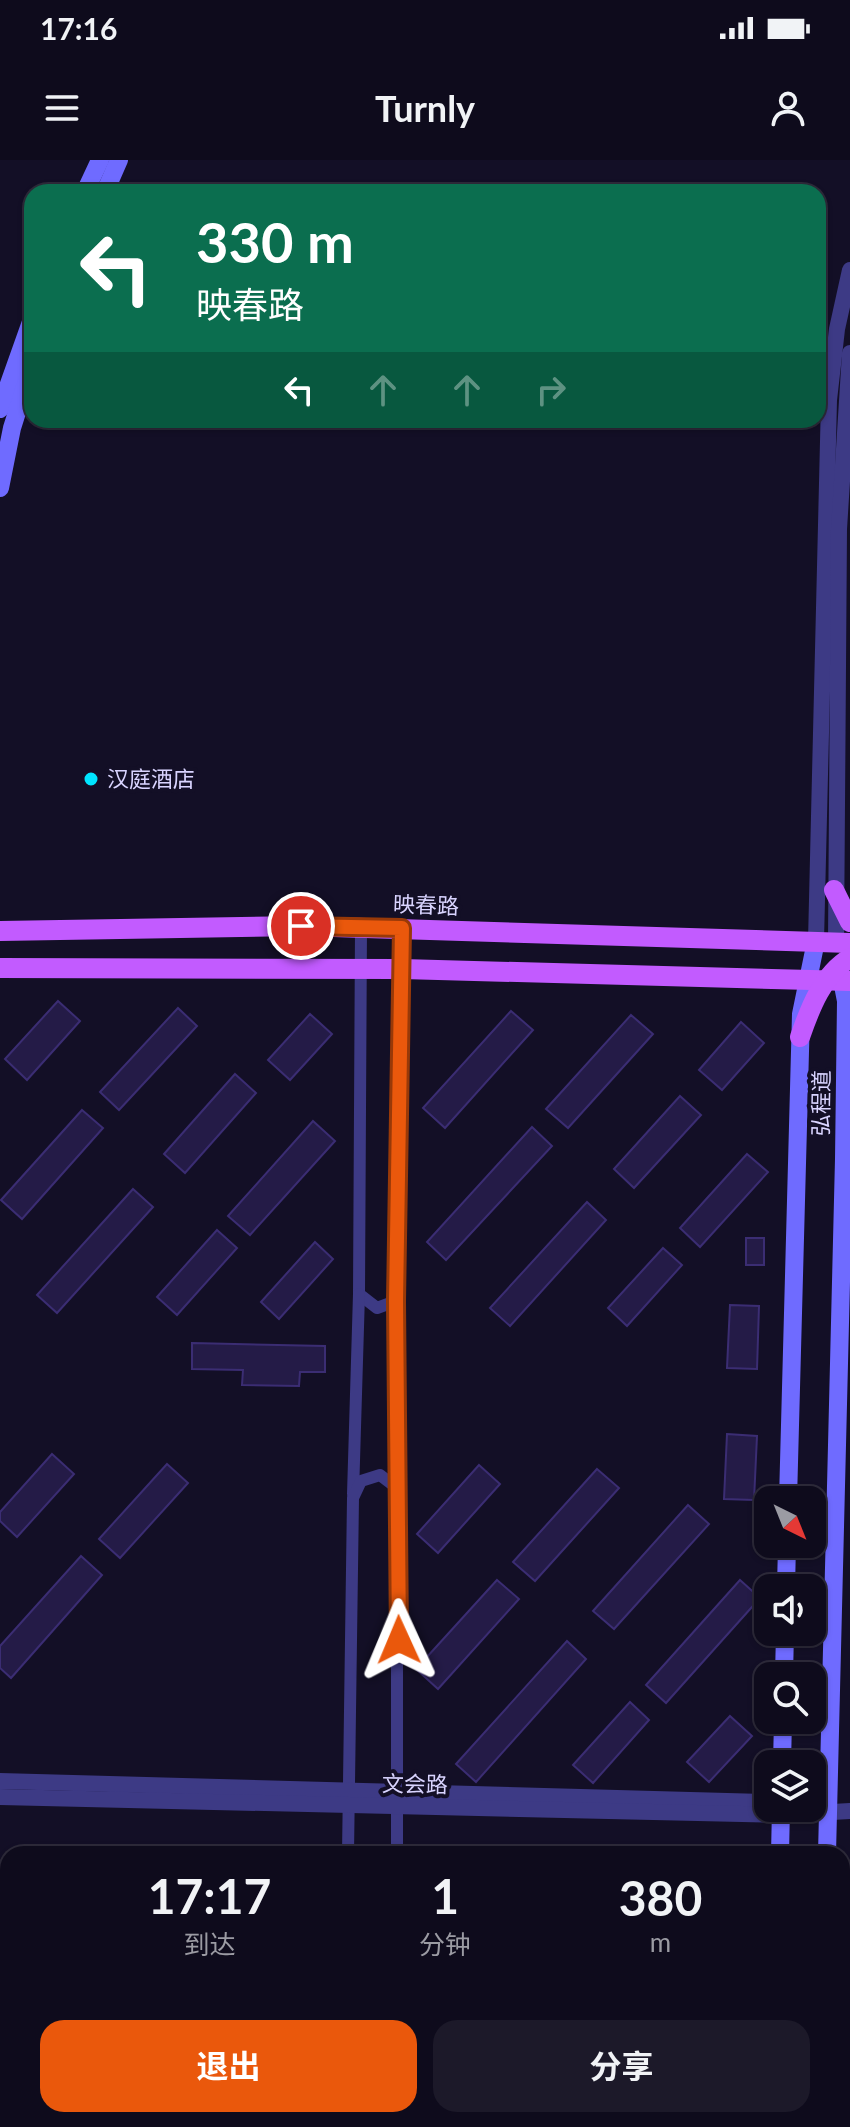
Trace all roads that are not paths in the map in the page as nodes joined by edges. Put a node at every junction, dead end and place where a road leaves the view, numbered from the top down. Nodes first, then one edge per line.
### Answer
1 (100, 160) edge
2 (119, 160) edge
3 (89, 184) edge
4 (108, 184) edge
5 (850, 270) edge
6 (24, 342) edge
7 (850, 353) edge
8 (24, 390) edge
9 (0, 409) edge
10 (0, 488) edge
11 (838, 529) edge
12 (827, 890) junction
13 (361, 927) junction
14 (402, 928) junction
15 (0, 931) edge
16 (838, 955) edge
17 (0, 968) edge
18 (362, 969) junction
19 (402, 969) junction
20 (848, 1026) edge
21 (800, 1037) joint
22 (359, 1294) junction
23 (396, 1301) junction
24 (845, 1400) edge
25 (788, 1486) edge
26 (397, 1488) junction
27 (353, 1498) junction
28 (824, 1750) edge
29 (0, 1781) edge
30 (0, 1797) edge
31 (349, 1798) junction
32 (399, 1799) junction
33 (754, 1807) edge
34 (826, 1809) edge
35 (850, 1811) edge
36 (778, 1822) edge
37 (822, 1822) edge
38 (348, 1846) edge
39 (397, 1846) edge
40 (779, 1846) edge
41 (826, 1846) edge

1 - 3 main road
2 - 4 main road
5 - 11 street, 弘程道
6 - 9 main road
7 - 11 street, 弘程道
8 - 10 main road
11 - 12 street, 弘程道
12 - 16 main road
12 - 16 street, 弘程道
13 - 14 main road, 映春路
13 - 15 main road, 映春路
13 - 18 street
14 - 16 main road, 映春路
14 - 19 street
16 - 19 main road
16 - 20 main road, 弘程道
16 - 21 main road
17 - 18 main road
18 - 19 main road
18 - 22 street
19 - 23 street
20 - 24 main road, 弘程道
21 - 25 main road, 弘程道
22 - 23 street
22 - 27 street
23 - 26 street
24 - 28 main road, 弘程道
26 - 27 street
26 - 32 street
27 - 31 street
29 - 31 street, 文会路
30 - 31 street, 文会路
31 - 32 street, 文会路
31 - 38 street
32 - 33 street, 文会路
32 - 39 street
34 - 35 street, 文会路
36 - 40 main road
37 - 41 main road, 弘程道

